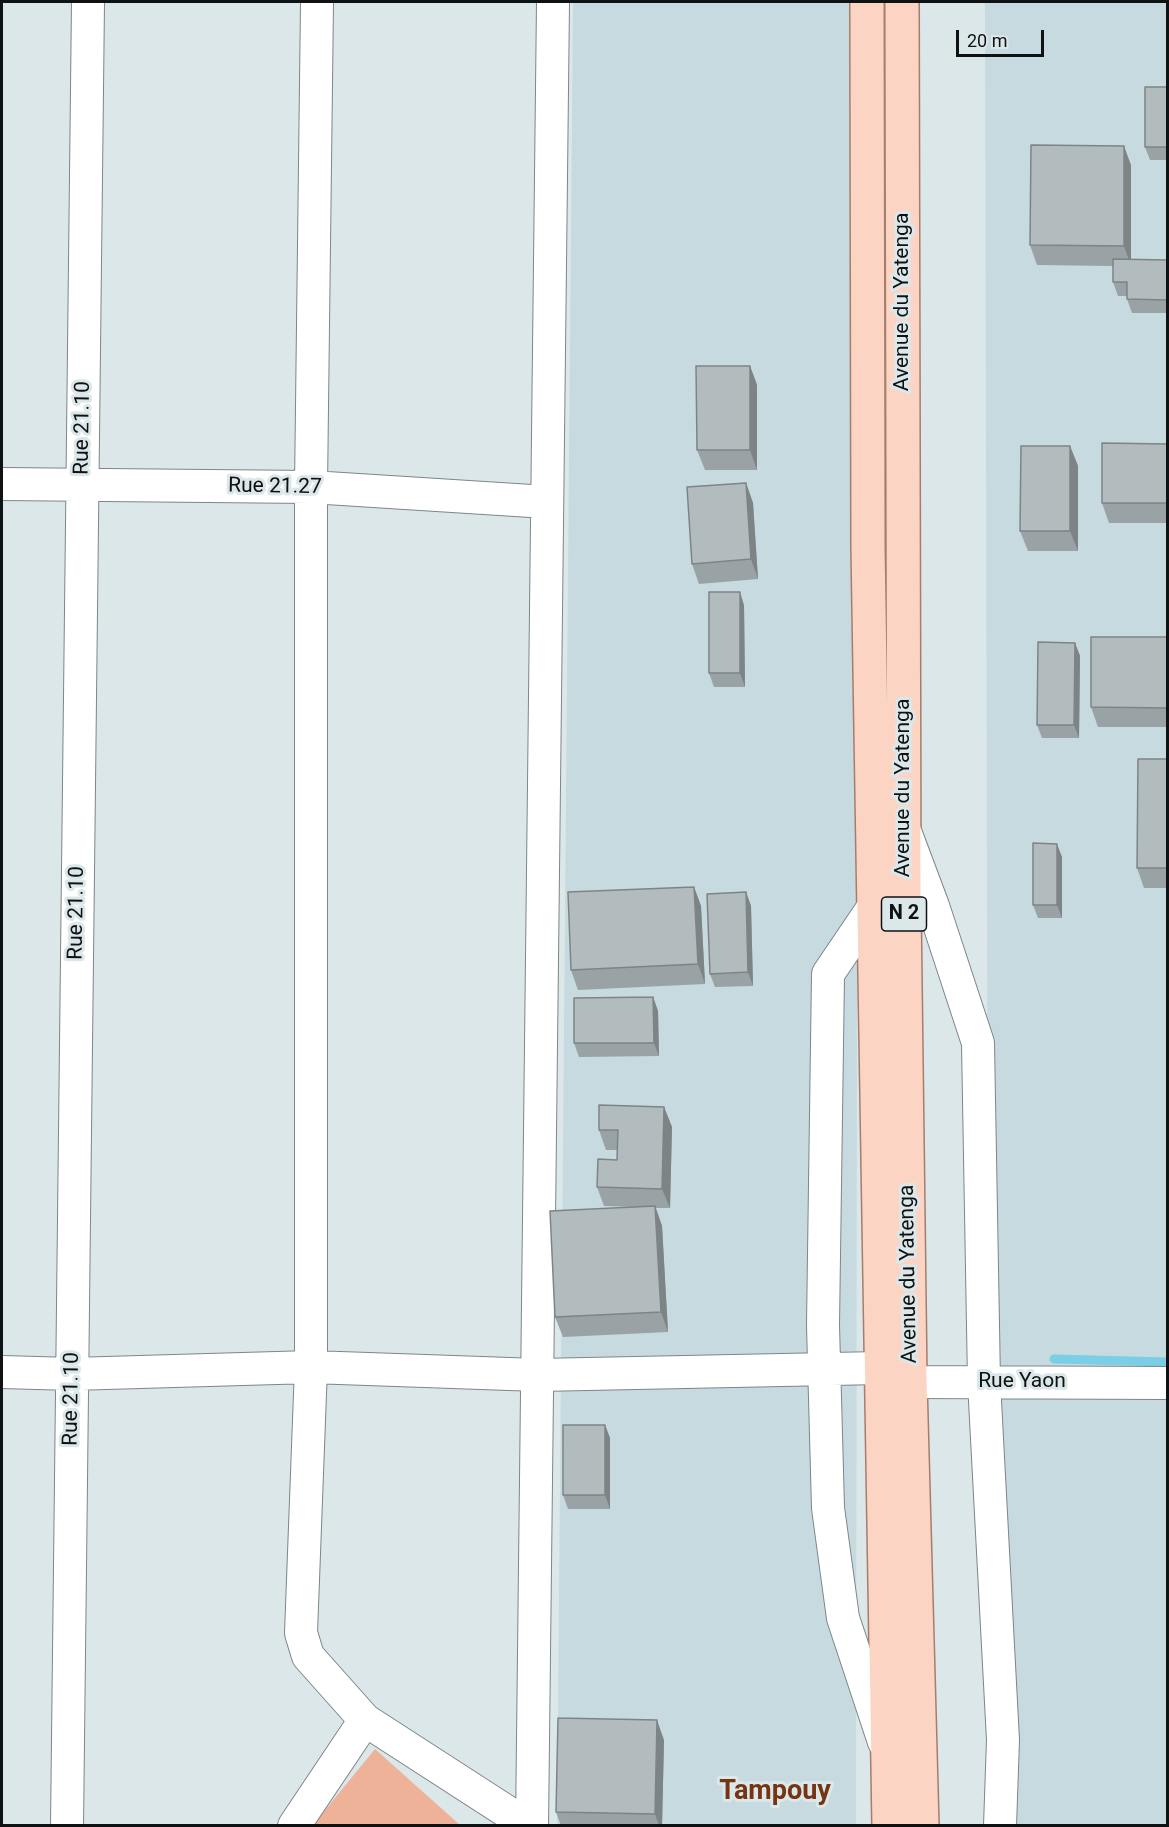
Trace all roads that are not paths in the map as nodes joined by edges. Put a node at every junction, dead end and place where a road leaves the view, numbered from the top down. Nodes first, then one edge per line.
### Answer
1 (88, 2) edge
2 (317, 2) edge
3 (553, 2) edge
4 (867, 2) edge
5 (902, 2) edge
6 (2, 484) edge
7 (82, 484) junction
8 (311, 487) junction
9 (547, 502) junction
10 (904, 828) junction
11 (874, 906) junction
12 (311, 1367) junction
13 (880, 1368) junction
14 (824, 1370) junction
15 (2, 1372) edge
16 (72, 1374) junction
17 (538, 1375) junction
18 (910, 1382) junction
19 (984, 1382) junction
20 (1167, 1383) edge
21 (366, 1720) junction
22 (888, 1754) junction
23 (67, 1826) edge
24 (294, 1826) edge
25 (531, 1826) edge
26 (889, 1826) edge
27 (922, 1826) edge
28 (1000, 1826) edge

1 - 7 street, Rue 21.10
2 - 8 street
3 - 9 street
4 - 11 main road, Avenue du Yatenga / N 2
5 - 10 main road, Avenue du Yatenga / N 2
6 - 7 street, Rue 21.27
7 - 8 street, Rue 21.27
7 - 16 street, Rue 21.10
8 - 9 street, Rue 21.27
8 - 12 street
9 - 17 street
10 - 18 main road, Avenue du Yatenga / N 2
10 - 19 street
11 - 13 main road, Avenue du Yatenga / N 2
11 - 14 street
12 - 16 street
12 - 17 street
12 - 21 street
13 - 14 street
13 - 18 street, Rue Yaon
13 - 22 main road, Avenue du Yatenga / N 2
14 - 17 street
14 - 22 street
15 - 16 street
16 - 23 street, Rue 21.10
17 - 25 street
18 - 19 street, Rue Yaon
18 - 27 main road, Avenue du Yatenga / N 2
19 - 20 street, Rue Yaon
19 - 28 street
21 - 24 street
21 - 25 street
22 - 26 main road, Avenue du Yatenga / N 2

